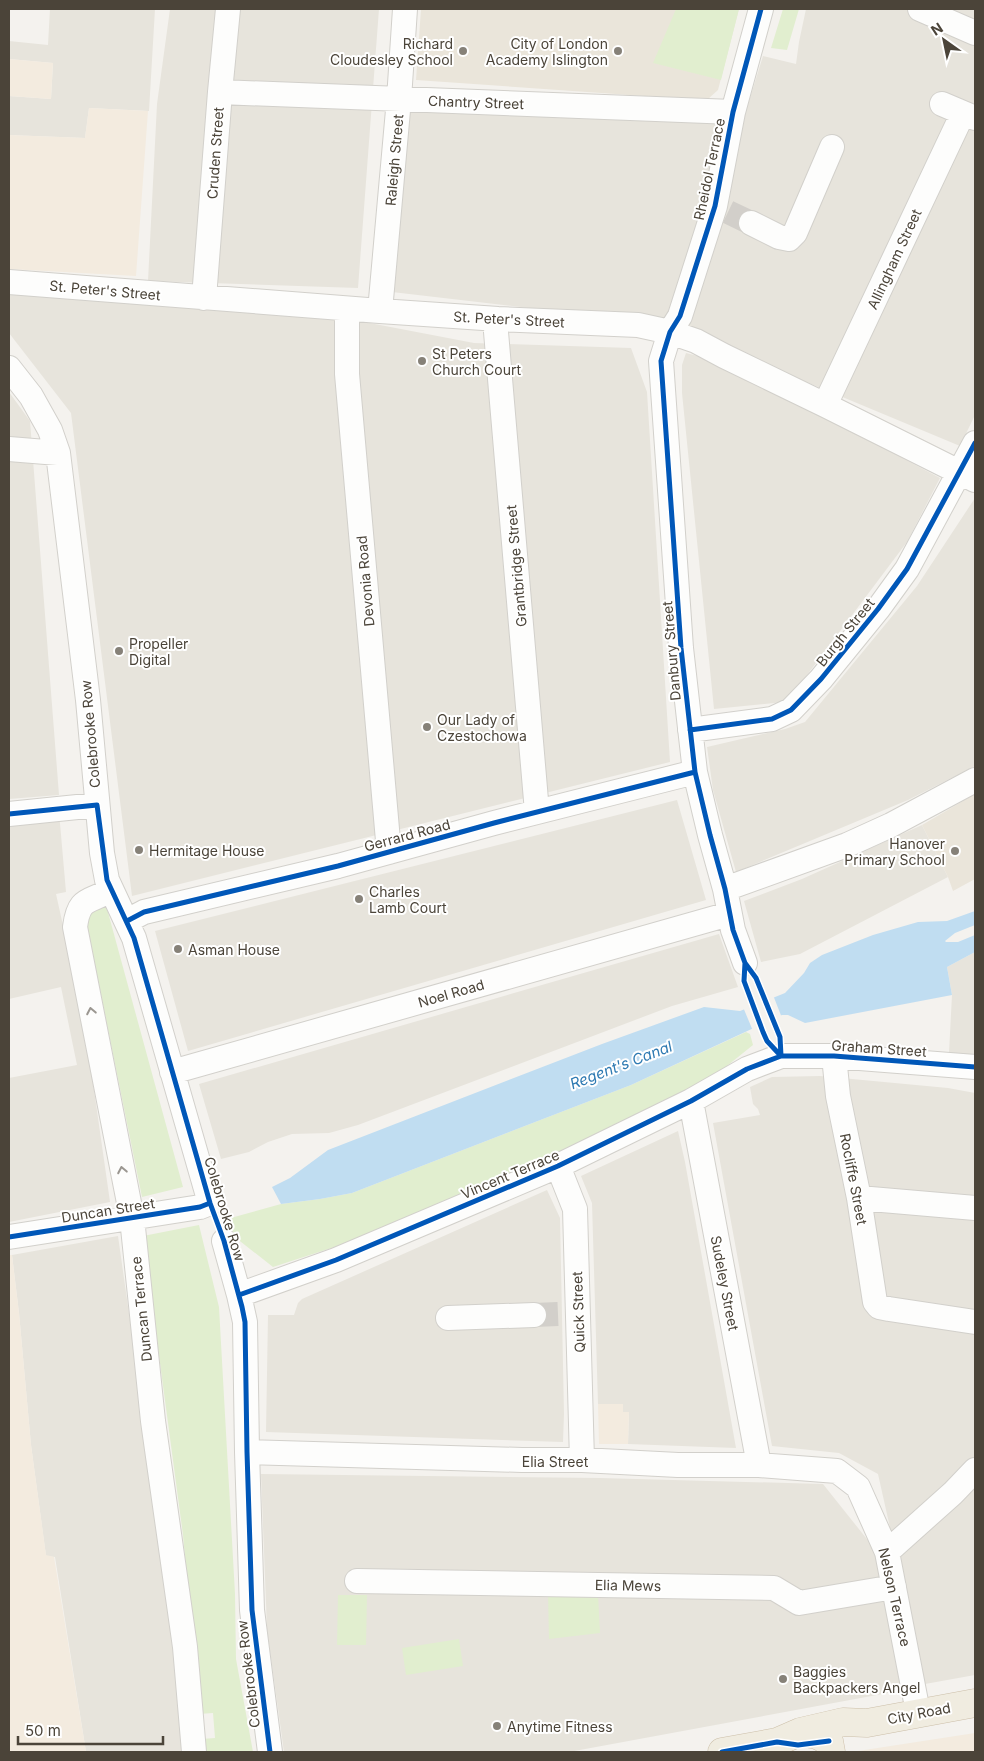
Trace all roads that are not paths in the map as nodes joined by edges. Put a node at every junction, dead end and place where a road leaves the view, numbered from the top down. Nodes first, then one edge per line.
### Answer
1 (228, 9) edge
2 (404, 9) edge
3 (761, 9) edge
4 (920, 9) edge
5 (975, 33) edge
6 (220, 92) junction
7 (399, 99) junction
8 (733, 112) junction
9 (960, 112) edge
10 (832, 147) dead end
11 (752, 223) tunnel mouth
12 (9, 282) edge
13 (204, 298) junction
14 (347, 309) junction
15 (380, 311) junction
16 (498, 319) junction
17 (670, 332) junction
18 (9, 368) edge
19 (826, 405) junction
20 (975, 443) edge
21 (9, 449) edge
22 (58, 453) junction
23 (968, 476) edge
24 (690, 730) junction
25 (694, 772) junction
26 (975, 780) edge
27 (97, 805) junction
28 (537, 812) junction
29 (9, 814) edge
30 (389, 852) junction
31 (725, 889) junction
32 (111, 890) junction
33 (729, 914) junction
34 (127, 921) junction
35 (745, 963) dead end
36 (781, 1056) joint
37 (834, 1056) junction
38 (975, 1067) edge
39 (172, 1072) junction
40 (691, 1101) junction
41 (558, 1166) junction
42 (859, 1198) junction
43 (210, 1203) joint
44 (975, 1208) edge
45 (132, 1218) junction
46 (9, 1237) edge
47 (224, 1241) dead end
48 (239, 1295) junction
49 (534, 1315) tunnel mouth
50 (448, 1318) dead end
51 (975, 1322) edge
52 (246, 1452) junction
53 (582, 1460) junction
54 (759, 1465) junction
55 (975, 1470) edge
56 (858, 1487) joint
57 (887, 1552) junction
58 (356, 1581) dead end
59 (894, 1587) junction
60 (975, 1703) edge
61 (918, 1712) junction
62 (862, 1724) junction
63 (789, 1737) junction
64 (269, 1746) edge
65 (830, 1746) edge
66 (194, 1752) edge
67 (722, 1752) edge

1 - 6 street, Cruden Street
2 - 7 street, Raleigh Street
3 - 8 street, Rheidol Terrace
4 - 5 street
6 - 7 street, Chantry Street
6 - 13 street, Cruden Street
7 - 8 street, Chantry Street
7 - 15 street, Raleigh Street
8 - 17 street, Rheidol Terrace
9 - 19 street, Allingham Street
10 - 11 street
12 - 13 street, St. Peter's Street
13 - 14 street, St. Peter's Street
14 - 15 street, St. Peter's Street
14 - 30 street, Devonia Road
15 - 16 street, St. Peter's Street
16 - 17 street, St. Peter's Street
16 - 28 street, Grantbridge Street
17 - 19 street, St. Peter's Street
17 - 24 street, Danbury Street
18 - 22 street, Colebrooke Row
19 - 23 street, St. Peter's Street
20 - 23 street, Burgh Street
21 - 22 street
22 - 27 street, Colebrooke Row
23 - 24 street, Burgh Street
24 - 25 street, Danbury Street
25 - 28 street, Gerrard Road
25 - 31 street, Danbury Street
26 - 31 street
27 - 29 street
27 - 32 street, Colebrooke Row
28 - 30 street, Gerrard Road
30 - 34 street, Gerrard Road
31 - 33 street, Danbury Street
32 - 34 street, Colebrooke Row
45 -> 32 street, Duncan Terrace
33 - 35 street, Danbury Street
33 - 39 street, Noel Road
34 - 39 street, Colebrooke Row
36 - 37 street, Graham Street
36 - 40 street, Vincent Terrace
37 - 38 street, Graham Street
37 - 42 street, Rocliffe Street
39 - 43 street, Colebrooke Row
40 - 41 street, Vincent Terrace
40 - 54 street, Sudeley Street
41 - 48 street, Vincent Terrace
41 - 53 street, Quick Street
42 - 44 street
42 - 51 street, Rocliffe Street
43 - 45 street, Duncan Street
45 - 46 street, Duncan Street
45 - 66 street, Duncan Terrace
47 - 48 street, Colebrooke Row
48 - 52 street, Colebrooke Row
49 - 50 street
52 - 53 street, Elia Street
52 - 64 street, Colebrooke Row
53 - 54 street, Elia Street
54 - 56 street, Elia Street
55 - 57 street
56 - 57 street, Nelson Terrace
57 - 59 street, Nelson Terrace
58 - 59 street, Elia Mews
59 - 61 street, Nelson Terrace
60 - 61 highway, City Road
61 - 62 highway, City Road
62 - 63 highway, City Road
62 - 65 highway, City Road
63 - 65 highway
63 - 67 highway, City Road

